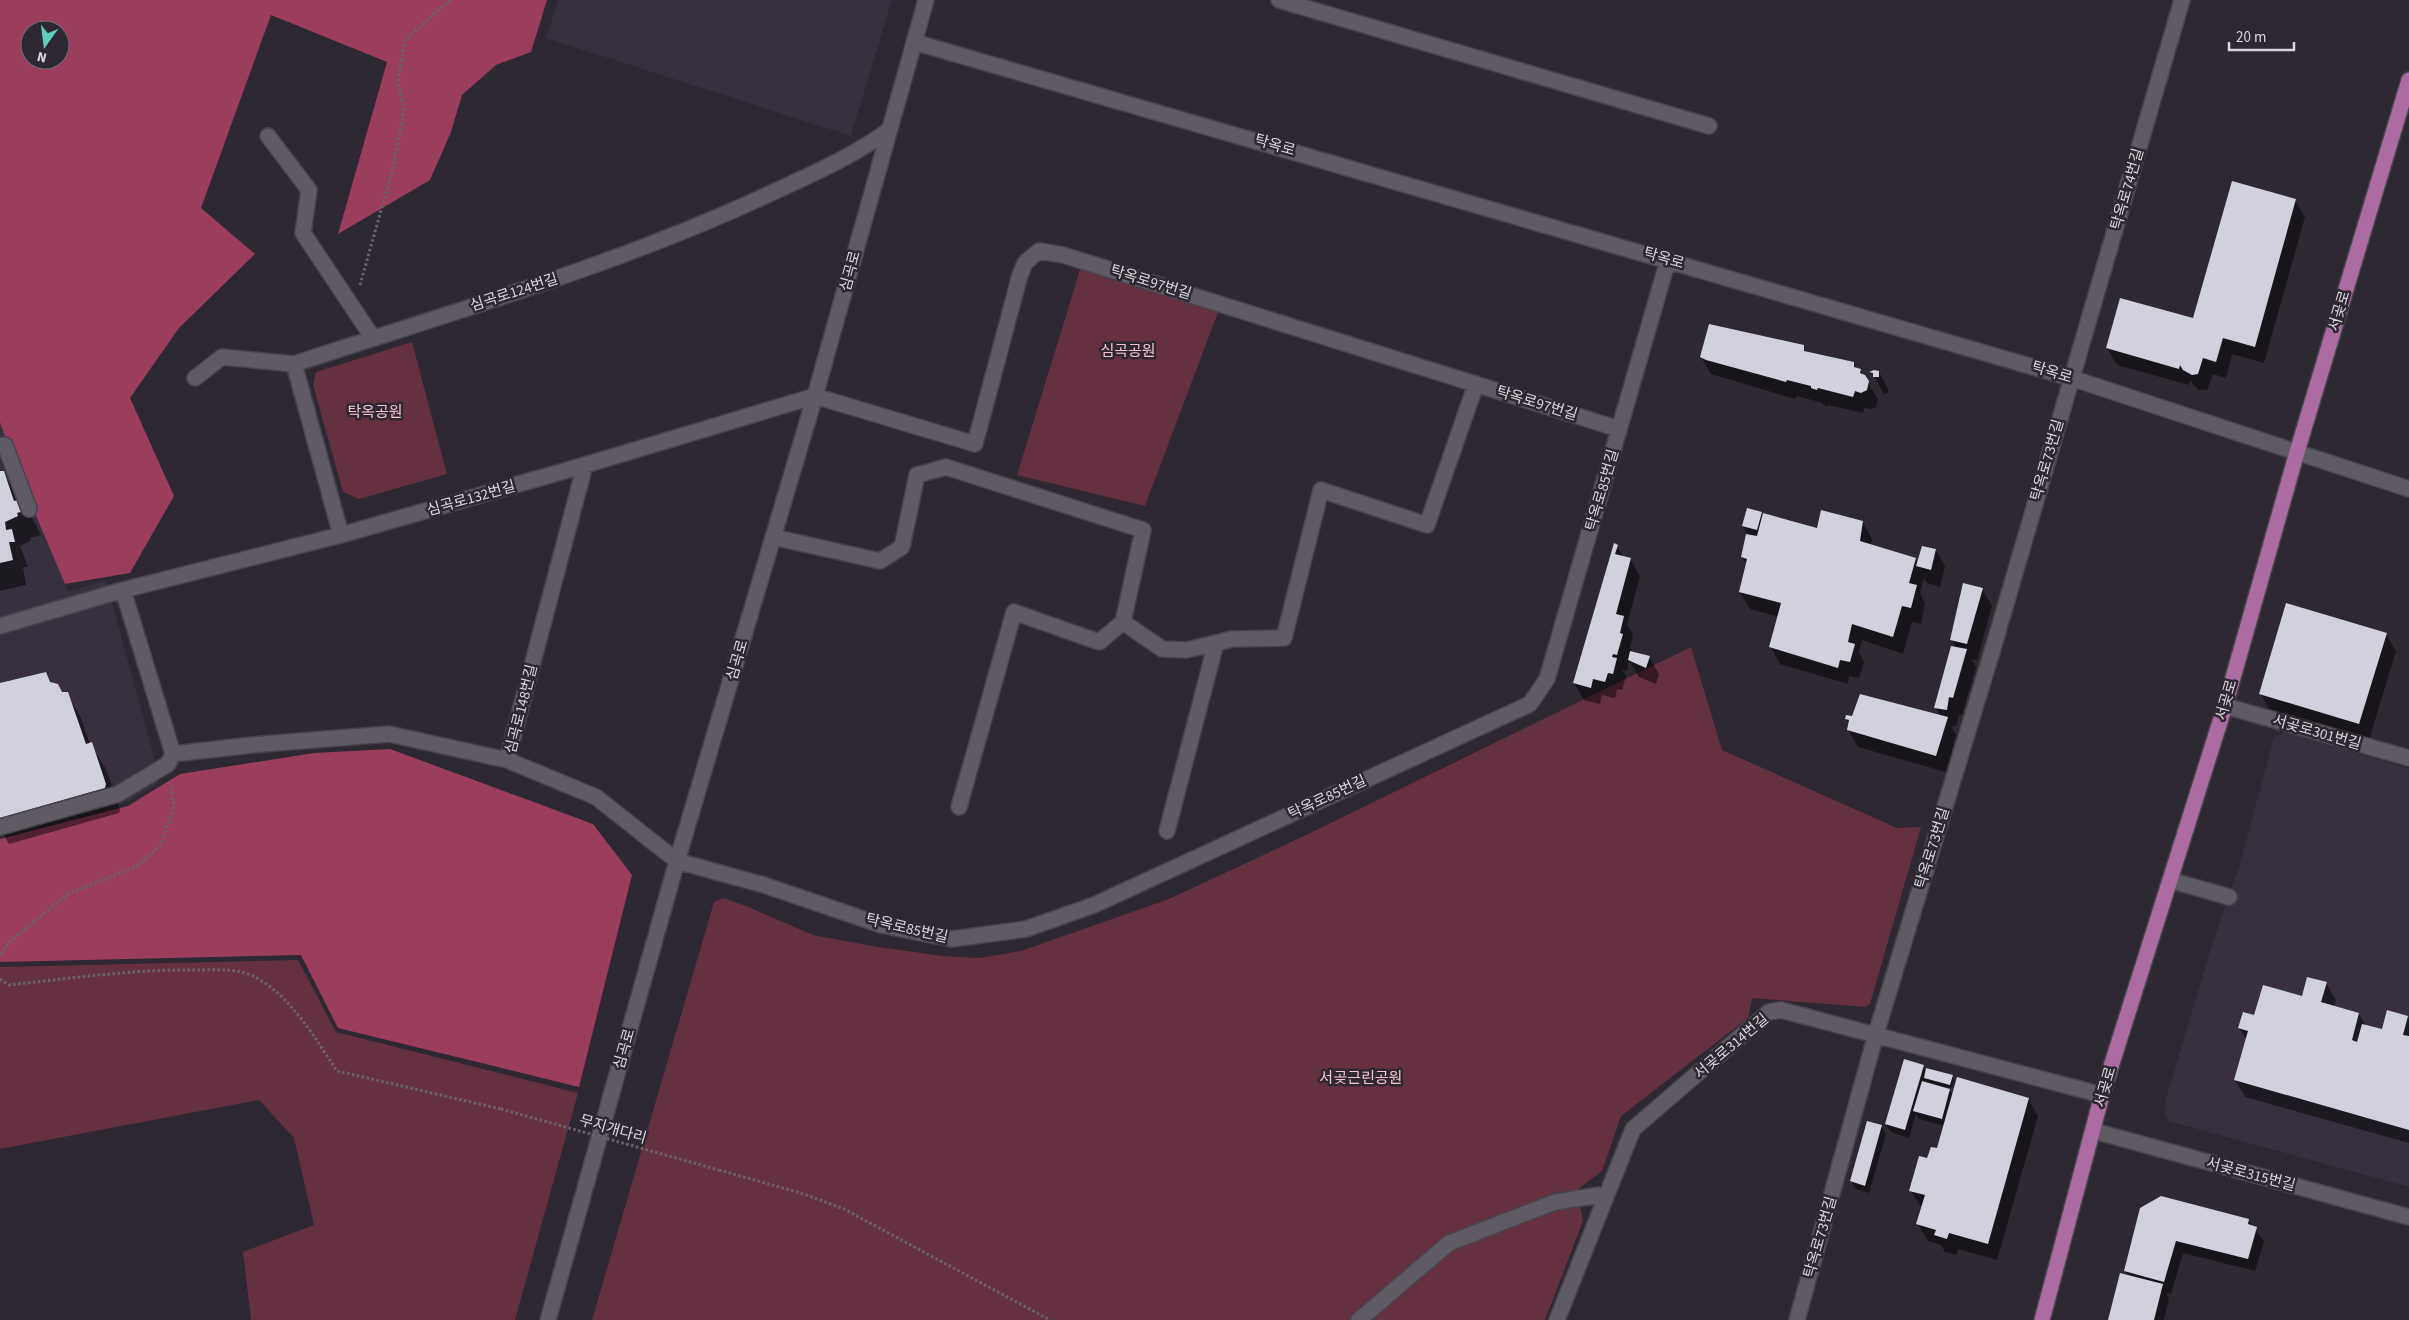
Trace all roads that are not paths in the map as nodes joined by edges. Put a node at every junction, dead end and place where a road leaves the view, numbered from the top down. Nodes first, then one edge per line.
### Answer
1 (926, 0) edge
2 (1279, 0) edge
3 (2177, 1) edge
4 (914, 42) junction
5 (2409, 80) edge
6 (1709, 126) dead end
7 (888, 130) junction
8 (268, 136) dead end
9 (1668, 260) junction
10 (373, 338) junction
11 (294, 364) junction
12 (195, 378) dead end
13 (2071, 378) junction
14 (1476, 384) junction
15 (815, 396) junction
16 (1619, 429) junction
17 (0, 446) edge
18 (2297, 452) junction
19 (585, 466) junction
20 (2409, 489) edge
21 (29, 509) dead end
22 (341, 535) junction
23 (773, 537) junction
24 (123, 590) junction
25 (1123, 622) junction
26 (0, 626) edge
27 (1216, 643) junction
28 (2225, 706) junction
29 (173, 754) junction
30 (2409, 758) edge
31 (507, 760) junction
32 (959, 807) dead end
33 (0, 827) edge
34 (1167, 831) dead end
35 (677, 861) junction
36 (2170, 880) junction
37 (2229, 896) dead end
38 (1876, 1034) junction
39 (2102, 1095) junction
40 (2094, 1131) junction
41 (1607, 1194) junction
42 (2409, 1217) edge
43 (548, 1320) edge
44 (1359, 1320) edge
45 (1557, 1320) edge
46 (1796, 1320) edge
47 (2042, 1320) edge

1 - 4 street, 심곡로
2 - 6 street
3 - 13 street, 탁옥로74번길
4 - 7 street, 심곡로
4 - 9 street, 탁옥로
5 - 18 main road, 서곶로
7 - 10 street, 심곡로124번길
7 - 15 street, 심곡로
8 - 10 street
9 - 13 street, 탁옥로
9 - 16 street, 탁옥로85번길
10 - 11 street, 심곡로124번길
11 - 12 street
11 - 22 street
13 - 18 street, 탁옥로
13 - 38 street, 탁옥로73번길
14 - 15 street, 탁옥로97번길
14 - 16 street, 탁옥로97번길
14 - 27 street
15 - 19 street, 심곡로132번길
15 - 23 street, 심곡로
16 - 35 street, 탁옥로85번길
17 - 21 street
18 - 20 street, 탁옥로
18 - 28 main road, 서곶로
19 - 22 street, 심곡로132번길
19 - 31 street, 심곡로148번길
22 - 24 street, 심곡로132번길
23 - 25 street
23 - 35 street, 심곡로
24 - 26 street, 심곡로132번길
24 - 29 street
25 - 27 street
25 - 32 street
27 - 34 street
28 - 30 street, 서곶로301번길
28 - 36 main road, 서곶로
29 - 31 street
29 - 33 street
31 - 35 street, 심곡로148번길
35 - 43 street, 심곡로
36 - 37 street
36 - 39 main road, 서곶로
38 - 39 street, 서곶로314번길
38 - 41 street, 서곶로314번길
38 - 46 street, 탁옥로73번길
39 - 40 main road, 서곶로
40 - 42 street, 서곶로315번길
40 - 47 main road, 서곶로
41 - 44 street
41 - 45 street, 서곶로314번길

